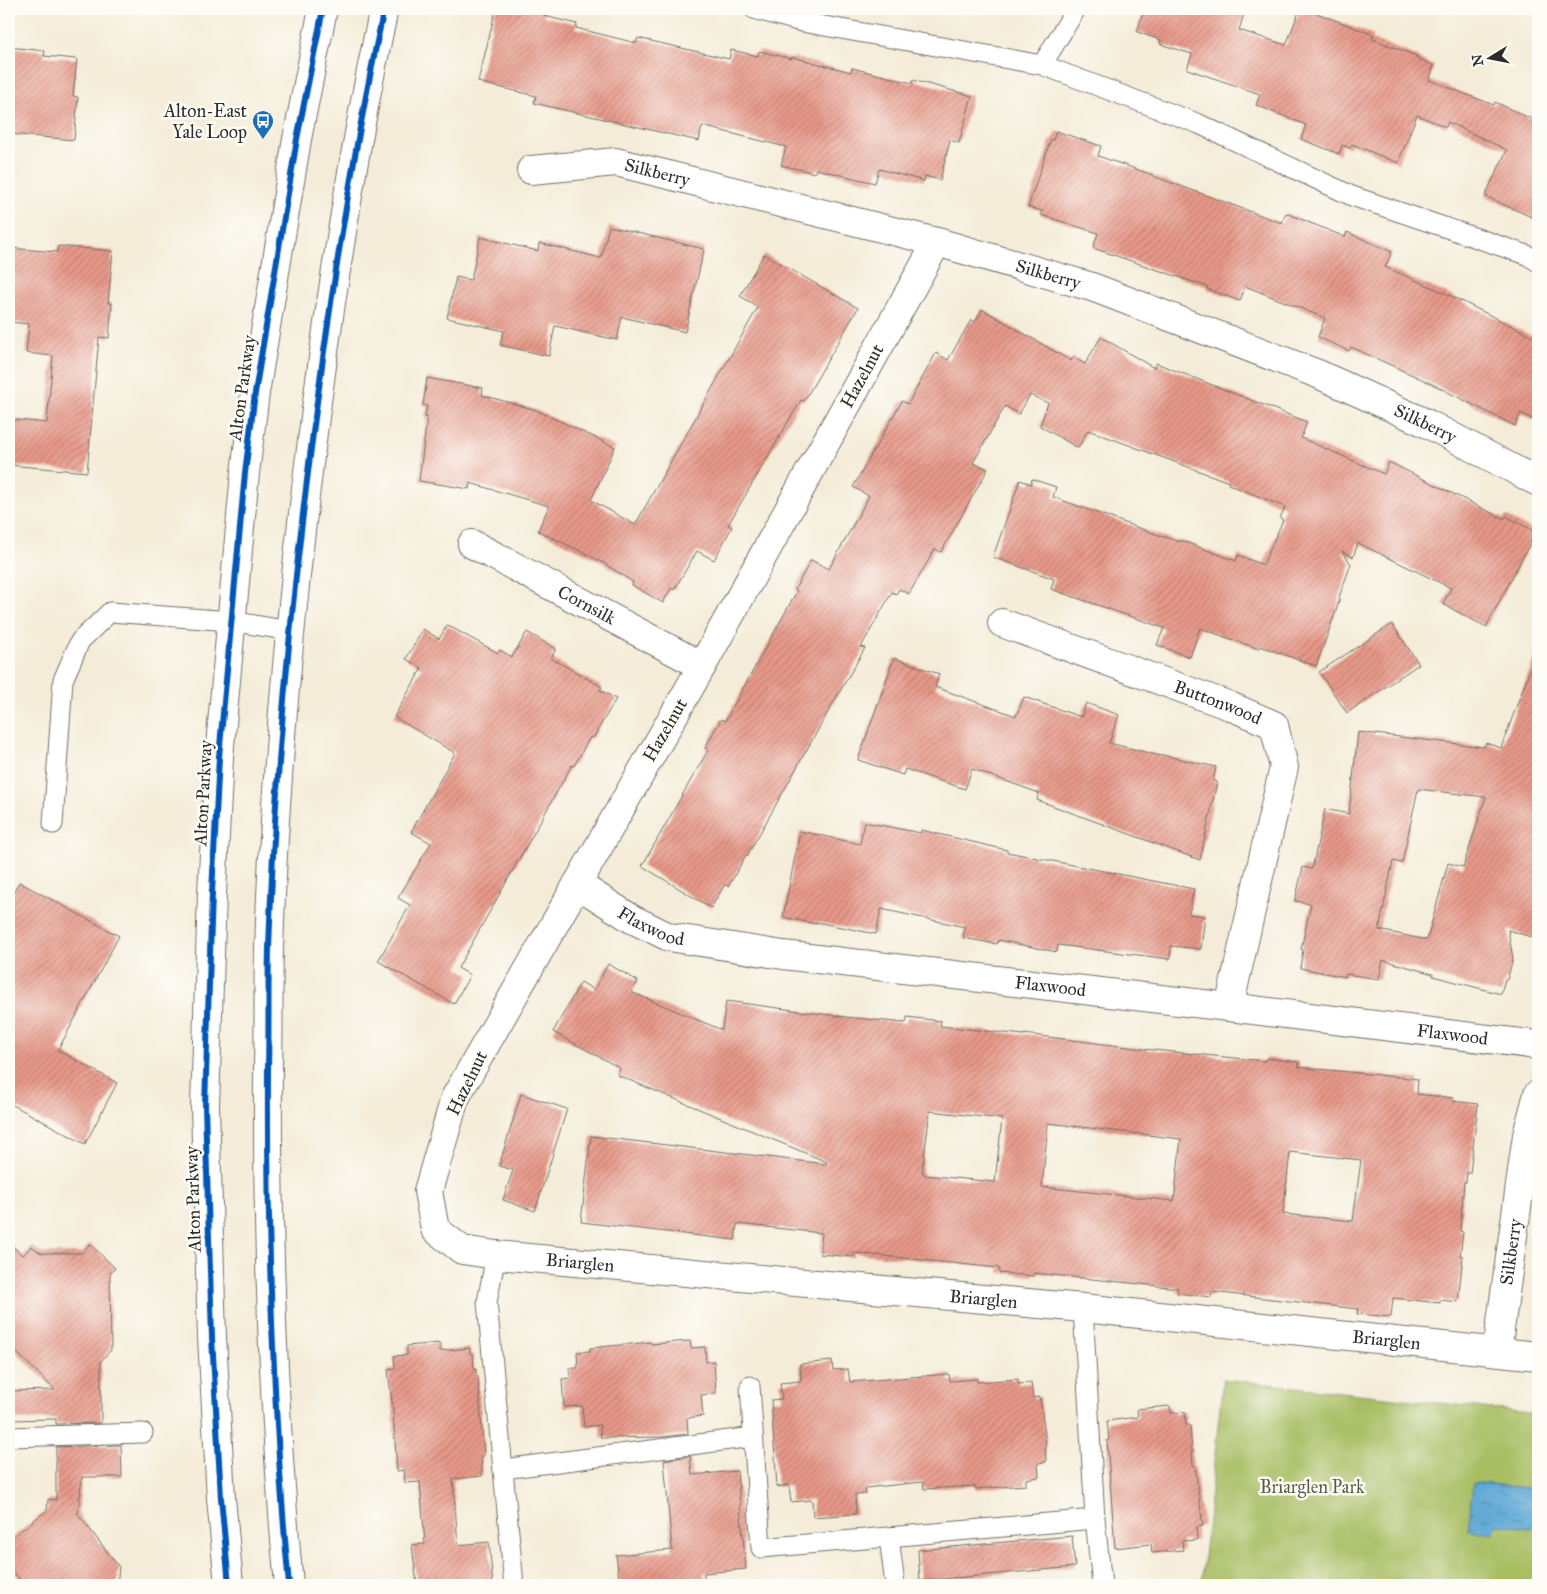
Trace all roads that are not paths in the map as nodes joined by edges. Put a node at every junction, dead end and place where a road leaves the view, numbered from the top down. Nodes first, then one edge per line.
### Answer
1 (323, 9) edge
2 (384, 9) edge
3 (754, 9) edge
4 (1076, 9) edge
5 (1042, 64) junction
6 (531, 170) dead end
7 (937, 242) junction
8 (1538, 262) edge
9 (1538, 482) edge
10 (472, 544) dead end
11 (231, 621) junction
12 (1002, 623) dead end
13 (290, 631) junction
14 (702, 666) junction
15 (53, 824) dead end
16 (577, 884) junction
17 (1229, 1007) junction
18 (1538, 1045) edge
19 (1538, 1094) edge
20 (434, 1230) joint
21 (496, 1255) junction
22 (1083, 1308) junction
23 (1497, 1351) junction
24 (1538, 1356) edge
25 (750, 1386) dead end
26 (144, 1433) dead end
27 (9, 1437) edge
28 (753, 1437) junction
29 (503, 1469) junction
30 (1095, 1519) junction
31 (889, 1537) junction
32 (229, 1585) edge
33 (289, 1585) edge
34 (514, 1585) edge
35 (895, 1585) edge
36 (1102, 1585) edge

1 - 11 street, Alton Parkway
2 - 13 street
3 - 5 lane
4 - 5 lane
5 - 8 lane
6 - 7 street, Silkberry
7 - 9 street, Silkberry
7 - 14 street, Hazelnut
10 - 14 street, Cornsilk
11 - 13 lane
11 - 15 lane
11 - 32 street, Alton Parkway
12 - 17 street, Buttonwood
13 - 33 street
14 - 16 street, Hazelnut
16 - 17 street, Flaxwood
16 - 20 street, Hazelnut
17 - 18 street, Flaxwood
19 - 23 street, Silkberry
20 - 21 street, Briarglen
21 - 22 street, Briarglen
21 - 29 lane
22 - 23 street, Briarglen
22 - 30 lane
23 - 24 street, Briarglen
25 - 28 lane
26 - 27 lane
28 - 29 lane
28 - 31 lane
29 - 34 lane
30 - 31 lane
30 - 36 lane
31 - 35 lane

